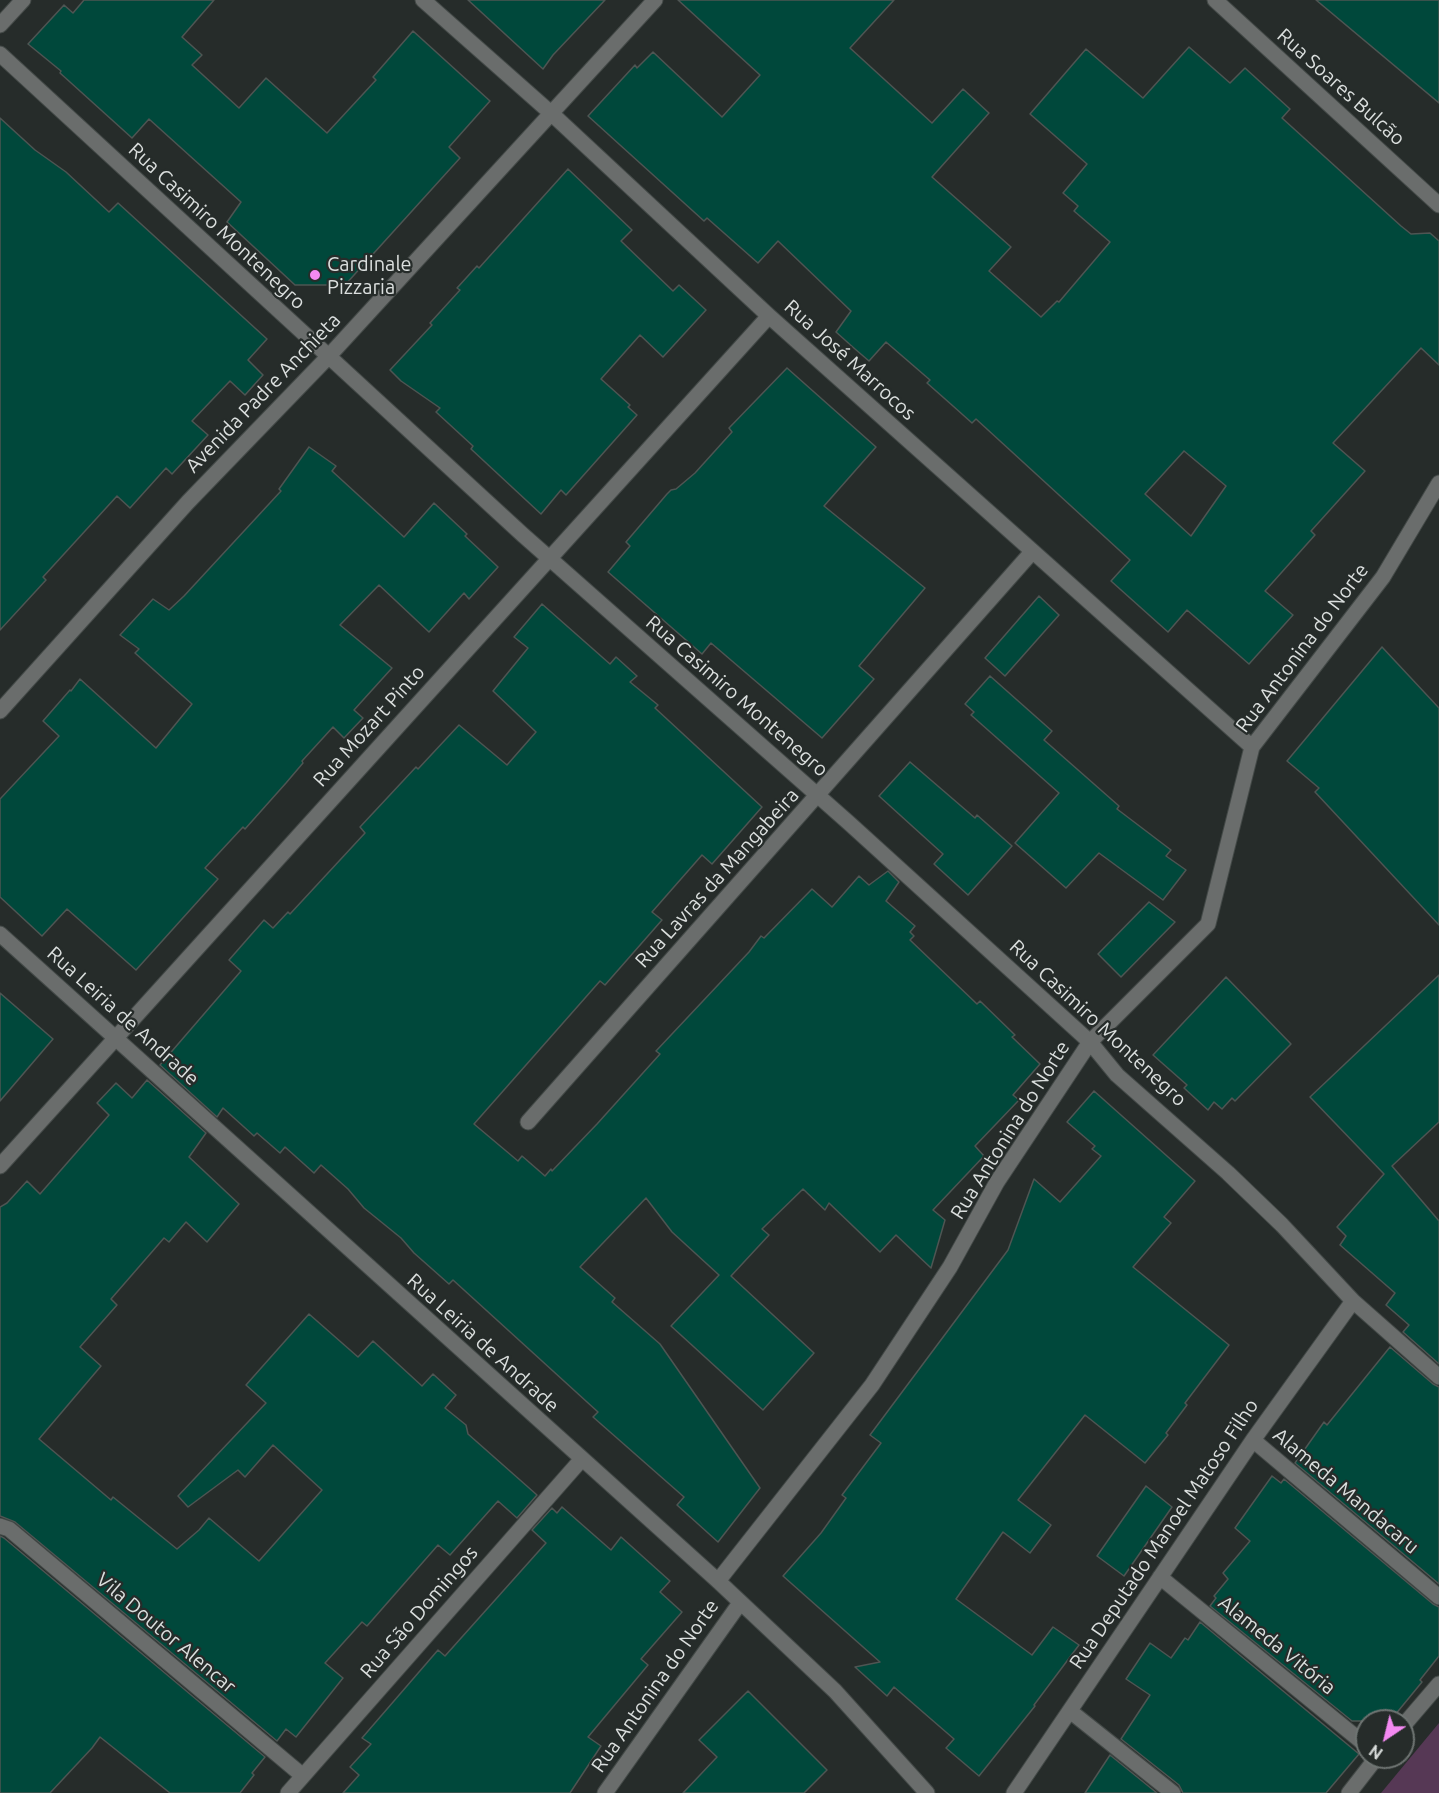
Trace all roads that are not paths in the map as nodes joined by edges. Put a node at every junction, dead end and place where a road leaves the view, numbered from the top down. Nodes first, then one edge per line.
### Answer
1 (23, 0) edge
2 (423, 0) edge
3 (655, 0) edge
4 (1215, 0) edge
5 (0, 25) edge
6 (0, 54) edge
7 (552, 114) junction
8 (1439, 205) edge
9 (769, 316) junction
10 (328, 357) junction
11 (1439, 483) edge
12 (1032, 552) junction
13 (549, 558) junction
14 (0, 711) edge
15 (1252, 747) junction
16 (818, 795) junction
17 (0, 934) edge
18 (116, 1037) junction
19 (1090, 1042) junction
20 (528, 1122) dead end
21 (0, 1166) edge
22 (1353, 1301) junction
23 (1439, 1377) edge
24 (1253, 1440) junction
25 (581, 1460) junction
26 (0, 1526) edge
27 (1160, 1577) junction
28 (718, 1581) junction
29 (1439, 1597) edge
30 (740, 1603) junction
31 (1439, 1684) edge
32 (1070, 1711) junction
33 (1415, 1712) edge
34 (1355, 1736) edge
35 (1368, 1769) edge
36 (303, 1776) junction
37 (288, 1793) edge
38 (605, 1793) edge
39 (927, 1793) edge
40 (1014, 1793) edge
41 (1173, 1793) edge
42 (1349, 1793) edge

1 - 5 street
2 - 7 street, Rua José Marrocos
3 - 7 street, Avenida Padre Anchieta
4 - 8 street, Rua Soares Bulcão
6 - 10 street, Rua Casimiro Montenegro
7 - 9 street, Rua José Marrocos
7 - 10 street, Avenida Padre Anchieta
9 - 12 street, Rua José Marrocos
9 - 13 street, Rua Mozart Pinto
10 - 13 street, Rua Casimiro Montenegro
10 - 14 street, Avenida Padre Anchieta
11 - 15 street, Rua Antonina do Norte
12 - 15 street, Rua José Marrocos
12 - 16 street, Rua Lavras da Mangabeira
13 - 16 street, Rua Casimiro Montenegro
13 - 18 street, Rua Mozart Pinto
15 - 19 street, Rua Antonina do Norte
16 - 19 street, Rua Casimiro Montenegro
16 - 20 street, Rua Lavras da Mangabeira
17 - 18 street, Rua Leiria de Andrade
18 - 21 street, Rua Mozart Pinto
18 - 25 street, Rua Leiria de Andrade
19 - 22 street, Rua Casimiro Montenegro
19 - 28 street, Rua Antonina do Norte
22 - 23 street, Rua Casimiro Montenegro
22 - 24 street, Rua Deputado Manoel Matoso Filho
24 - 27 street, Rua Deputado Manoel Matoso Filho
24 - 29 street, Alameda Mandacaru
25 - 28 street, Rua Leiria de Andrade
25 - 36 street, Rua São Domingos
26 - 36 street, Vila Doutor Alencar
27 - 32 street, Rua Deputado Manoel Matoso Filho
27 - 34 street, Alameda Vitória
28 - 30 street, Rua Leiria de Andrade
30 - 38 street, Rua Antonina do Norte
30 - 39 street, Rua Leiria de Andrade
31 - 33 street
32 - 40 street, Rua Deputado Manoel Matoso Filho
32 - 41 street
35 - 42 street
36 - 37 street, Rua São Domingos

